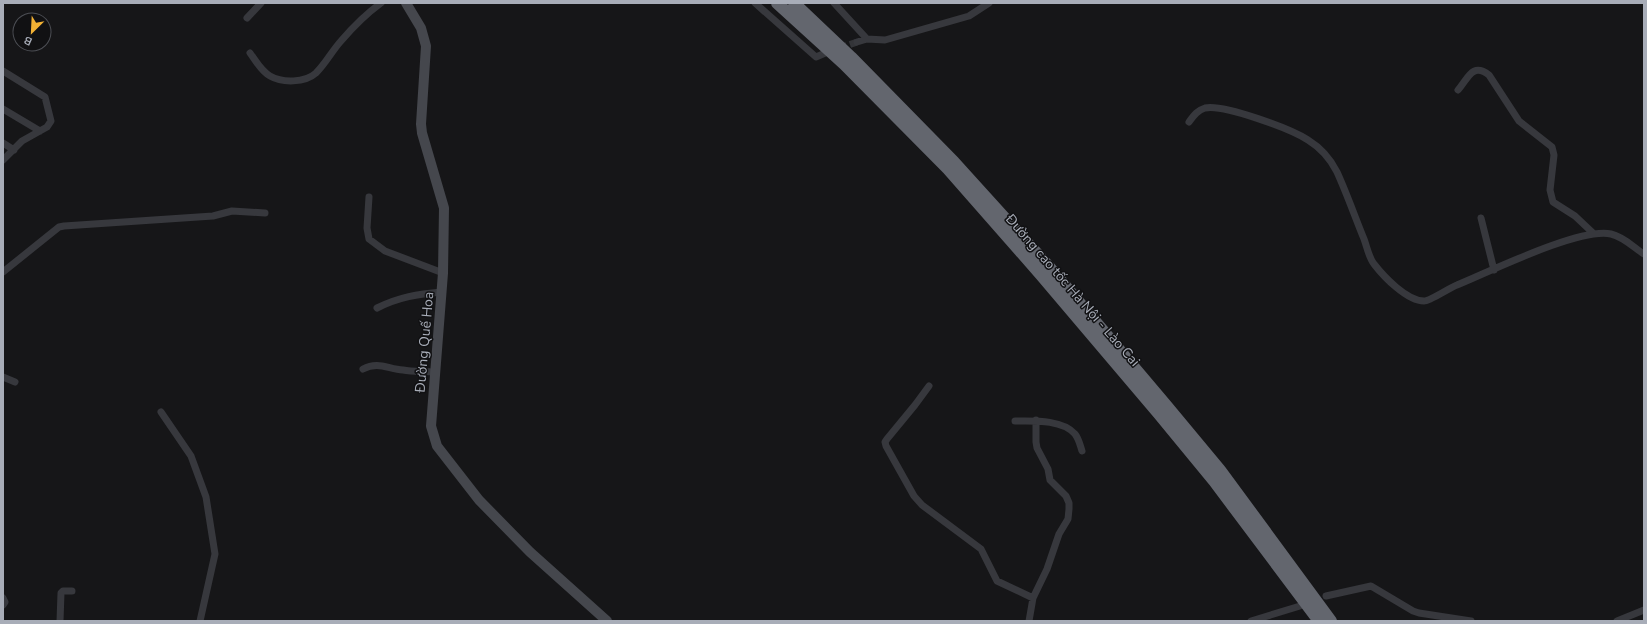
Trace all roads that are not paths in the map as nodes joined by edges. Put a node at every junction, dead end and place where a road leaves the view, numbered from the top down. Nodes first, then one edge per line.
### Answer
1 (261, 3) edge
2 (380, 3) edge
3 (406, 3) edge
4 (756, 3) edge
5 (771, 3) edge
6 (777, 3) edge
7 (794, 3) edge
8 (834, 3) edge
9 (989, 3) edge
10 (247, 18) dead end
11 (797, 21) junction
12 (867, 39) junction
13 (857, 42) tunnel mouth
14 (830, 51) dead end
15 (250, 52) dead end
16 (3, 71) edge
17 (1458, 90) dead end
18 (3, 109) edge
19 (1189, 122) dead end
20 (40, 131) junction
21 (3, 143) edge
22 (14, 150) junction
23 (3, 160) edge
24 (368, 197) dead end
25 (265, 213) dead end
26 (1481, 218) dead end
27 (1593, 233) junction
28 (1644, 254) edge
29 (1494, 270) junction
30 (3, 272) edge
31 (443, 273) junction
32 (442, 292) junction
33 (377, 308) dead end
34 (363, 369) dead end
35 (434, 372) junction
36 (3, 377) edge
37 (14, 382) dead end
38 (929, 386) dead end
39 (162, 412) dead end
40 (1036, 420) junction
41 (1015, 421) dead end
42 (1082, 451) dead end
43 (72, 591) dead end
44 (1326, 596) dead end
45 (3, 598) edge
46 (1033, 598) junction
47 (3, 605) edge
48 (1300, 606) dead end
49 (1644, 610) edge
50 (60, 621) edge
51 (200, 621) edge
52 (607, 621) edge
53 (1029, 621) edge
54 (1251, 621) edge
55 (1319, 621) edge
56 (1331, 621) edge
57 (1471, 621) edge
58 (1617, 621) edge

1 - 10 street
2 - 15 street
3 - 31 street, Đường Quế Hoa
4 - 14 street
5 - 11 highway
6 - 11 highway, Đường cao tốc Hà Nội - Lào Cai
7 - 56 highway, Đường cao tốc Hà Nội - Lào Cai
8 - 12 street
9 - 12 street
11 - 55 highway, Đường cao tốc Hà Nội - Lào Cai
12 - 13 street
16 - 20 street
17 - 27 street
18 - 20 street
19 - 29 street
20 - 22 street
21 - 22 street
22 - 23 street
24 - 31 street
25 - 30 street
26 - 29 street
27 - 28 street
27 - 29 street
31 - 32 street, Đường Quế Hoa
32 - 33 street
32 - 35 street, Đường Quế Hoa
34 - 35 street
35 - 52 street, Đường Quế Hoa
36 - 37 street
38 - 46 street
39 - 51 street
40 - 41 street
40 - 42 street
40 - 46 street
43 - 50 street
44 - 57 street
45 - 47 street
46 - 53 street
48 - 54 street
49 - 58 street

